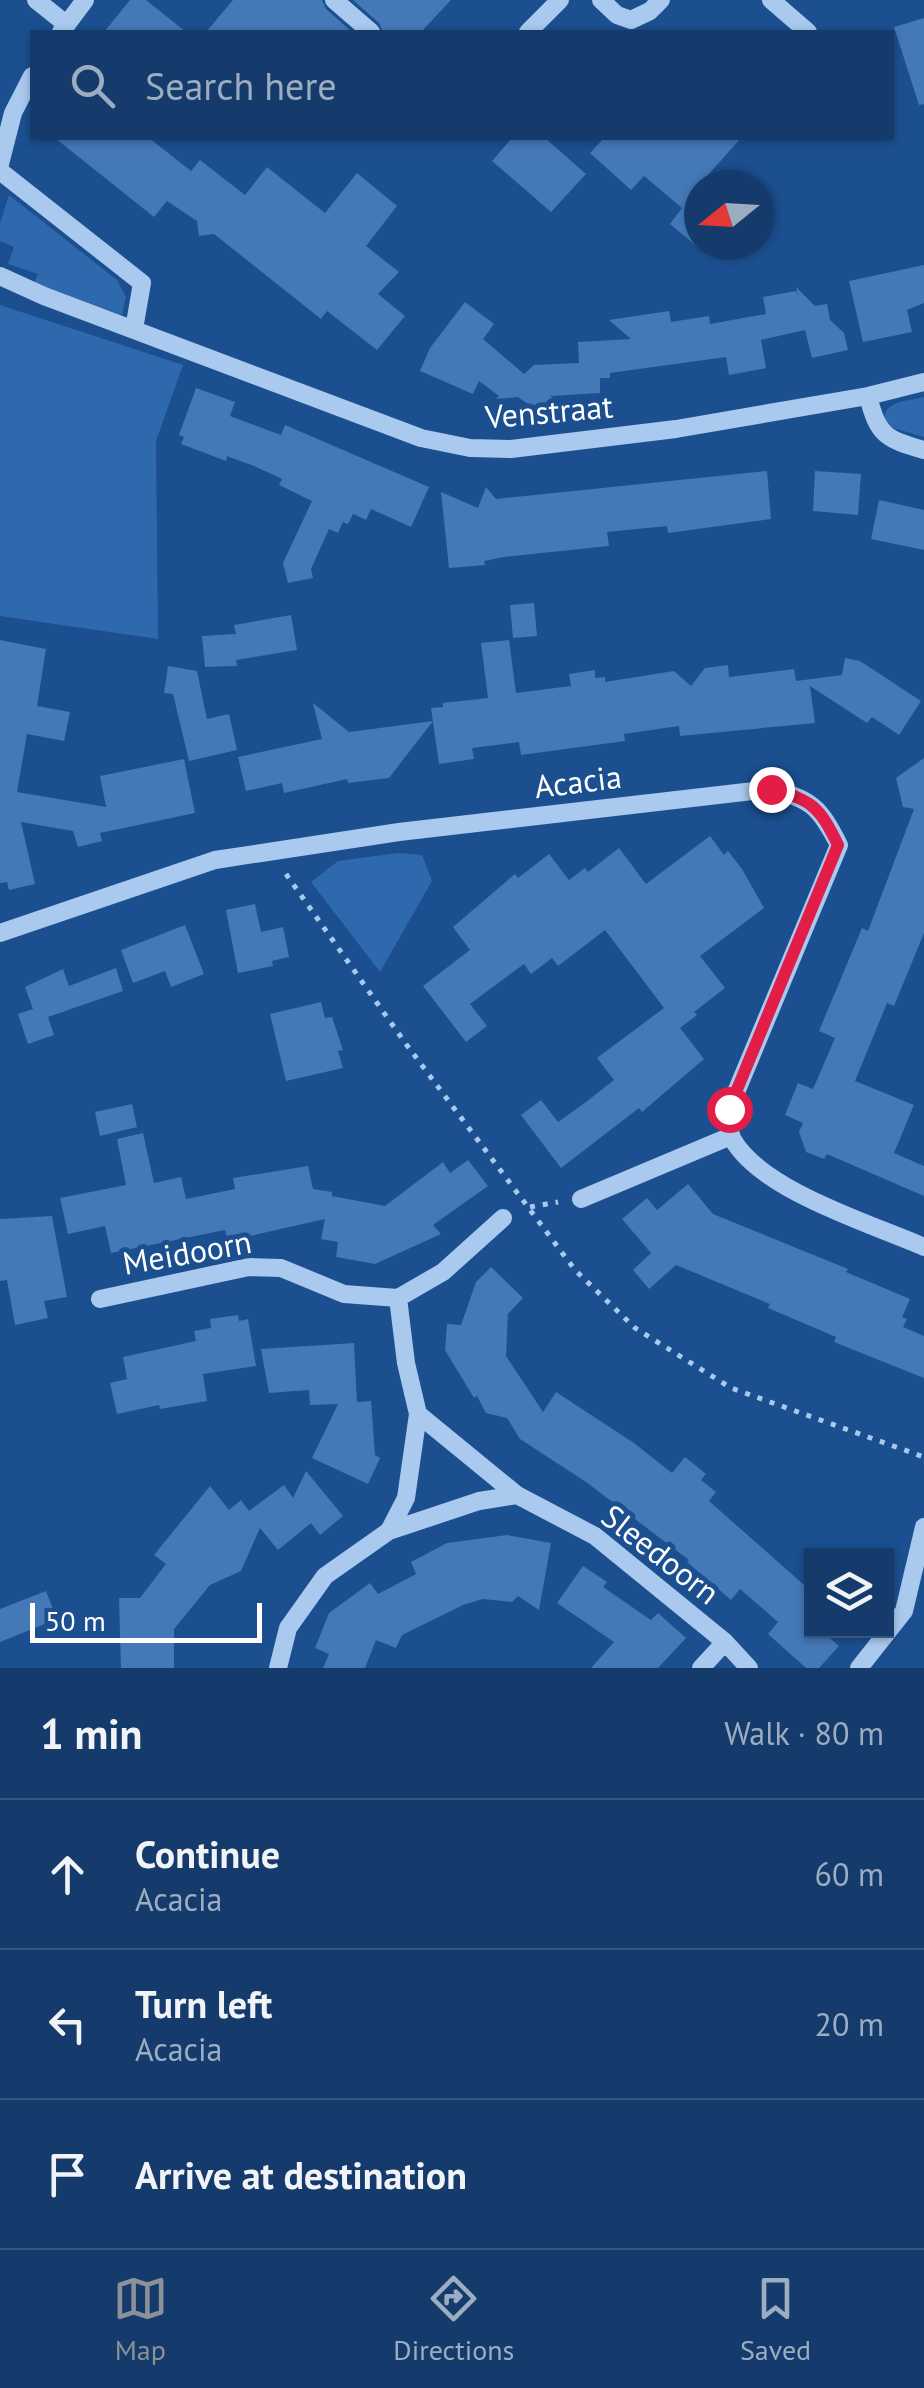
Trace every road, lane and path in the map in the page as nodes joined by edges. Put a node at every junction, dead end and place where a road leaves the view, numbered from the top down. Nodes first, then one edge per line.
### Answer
1 (36, 0) edge
2 (85, 0) edge
3 (334, 0) edge
4 (560, 0) edge
5 (600, 0) edge
6 (661, 0) edge
7 (771, 0) edge
8 (63, 28) edge
9 (369, 30) edge
10 (530, 30) edge
11 (806, 30) edge
12 (30, 79) edge
13 (6, 112) edge
14 (0, 164) edge
15 (0, 172) edge
16 (0, 276) edge
17 (134, 330) junction
18 (924, 382) edge
19 (868, 396) junction
20 (924, 450) edge
21 (0, 933) edge
22 (730, 1136) junction
23 (581, 1199) joint
24 (502, 1218) joint
25 (924, 1247) edge
26 (100, 1298) dead end
27 (398, 1298) junction
28 (418, 1414) junction
29 (517, 1495) junction
30 (924, 1527) edge
31 (389, 1531) junction
32 (725, 1642) junction
33 (278, 1668) edge
34 (701, 1668) edge
35 (749, 1668) edge
36 (859, 1668) edge

1 - 8 street
2 - 8 street
3 - 9 street
4 - 10 street
5 - 6 street
7 - 11 street
12 - 13 street
13 - 14 street
15 - 17 street
16 - 17 street, Venstraat
17 - 19 street, Venstraat
18 - 19 street, Venstraat
19 - 20 street
21 - 22 street, Acacia
22 - 23 street
22 - 25 street
23 - 24 path
24 - 27 street
26 - 27 street, Meidoorn
27 - 28 street
28 - 29 street
28 - 31 street
29 - 31 street
29 - 32 street, Sleedoorn
30 - 36 street
31 - 33 street
32 - 34 street, Sleedoorn
32 - 35 street, Sleedoorn

